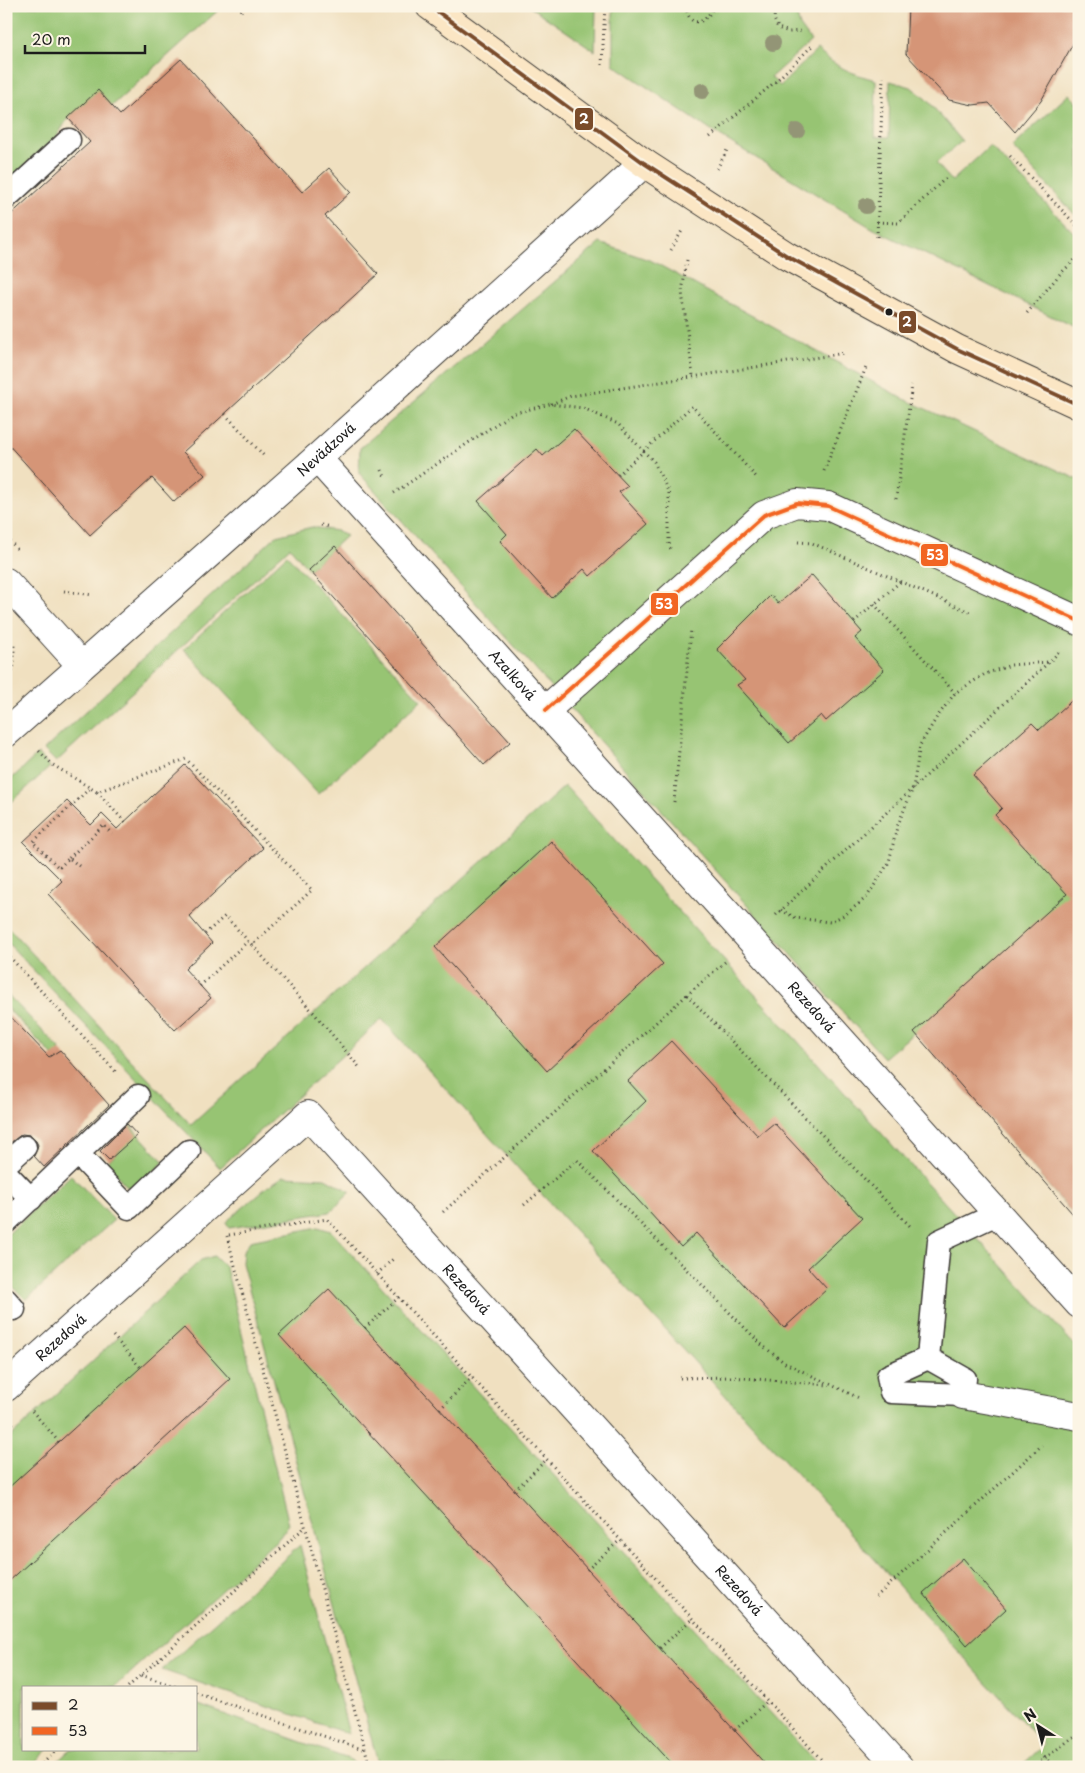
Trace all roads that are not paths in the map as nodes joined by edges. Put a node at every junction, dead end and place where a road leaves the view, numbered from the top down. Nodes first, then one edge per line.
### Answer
1 (430, 6) edge
2 (69, 140) dead end
3 (644, 163) junction
4 (6, 198) edge
5 (1079, 405) edge
6 (317, 458) junction
7 (6, 582) edge
8 (1079, 620) edge
9 (81, 665) junction
10 (546, 710) junction
11 (6, 733) edge
12 (138, 1096) road end
13 (25, 1147) dead end
14 (189, 1151) dead end
15 (78, 1154) junction
16 (6, 1164) edge
17 (6, 1174) edge
18 (31, 1199) junction
19 (997, 1214) junction
20 (6, 1222) edge
21 (1079, 1304) edge
22 (928, 1358) junction
23 (6, 1387) edge
24 (963, 1395) junction
25 (1079, 1416) edge
26 (899, 1767) edge

1 - 3 main road
2 - 4 lane
3 - 5 main road
3 - 6 street, Nevädzová
6 - 9 street, Nevädzová
6 - 10 street, Azalková
7 - 9 street
8 - 10 street, Azalková
9 - 11 street, Nevädzová
10 - 19 street, Rezedová
12 - 15 lane
13 - 16 lane
14 - 15 lane
15 - 18 lane
17 - 18 lane
18 - 20 lane
19 - 21 street, Rezedová
19 - 22 lane
22 - 24 lane
22 - 24 lane
23 - 26 street, Rezedová
24 - 25 street

